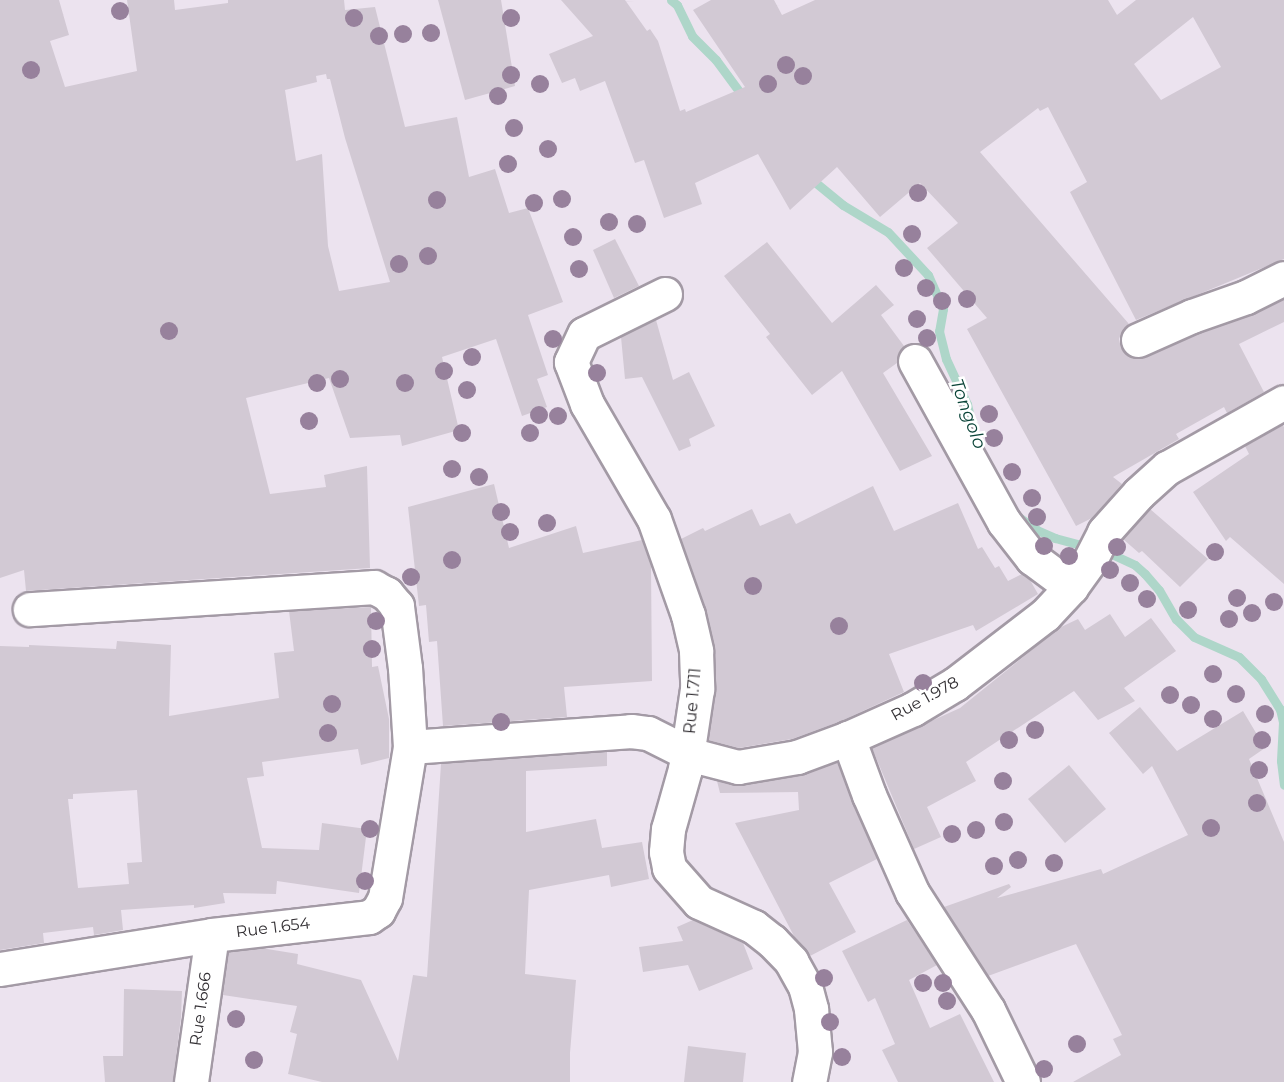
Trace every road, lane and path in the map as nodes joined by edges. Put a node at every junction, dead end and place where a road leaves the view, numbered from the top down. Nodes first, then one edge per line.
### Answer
1 (1284, 278) edge
2 (665, 294) dead end
3 (1138, 340) dead end
4 (915, 362) dead end
5 (1284, 402) edge
6 (1080, 574) junction
7 (30, 609) dead end
8 (848, 738) junction
9 (410, 747) junction
10 (698, 757) junction
11 (212, 935) junction
12 (0, 969) edge
13 (191, 1082) edge
14 (809, 1082) edge
15 (1023, 1082) edge

1 - 3 street
2 - 10 street, Rue 1.711
4 - 6 street
5 - 6 street, Rue 1.978
6 - 8 street, Rue 1.978
7 - 9 street, Rue 1.654
8 - 10 street, Rue 1.978
8 - 15 street
9 - 10 street
9 - 11 street, Rue 1.654
10 - 14 street, Rue 1.711
11 - 12 street, Rue 1.654
11 - 13 street, Rue 1.666

